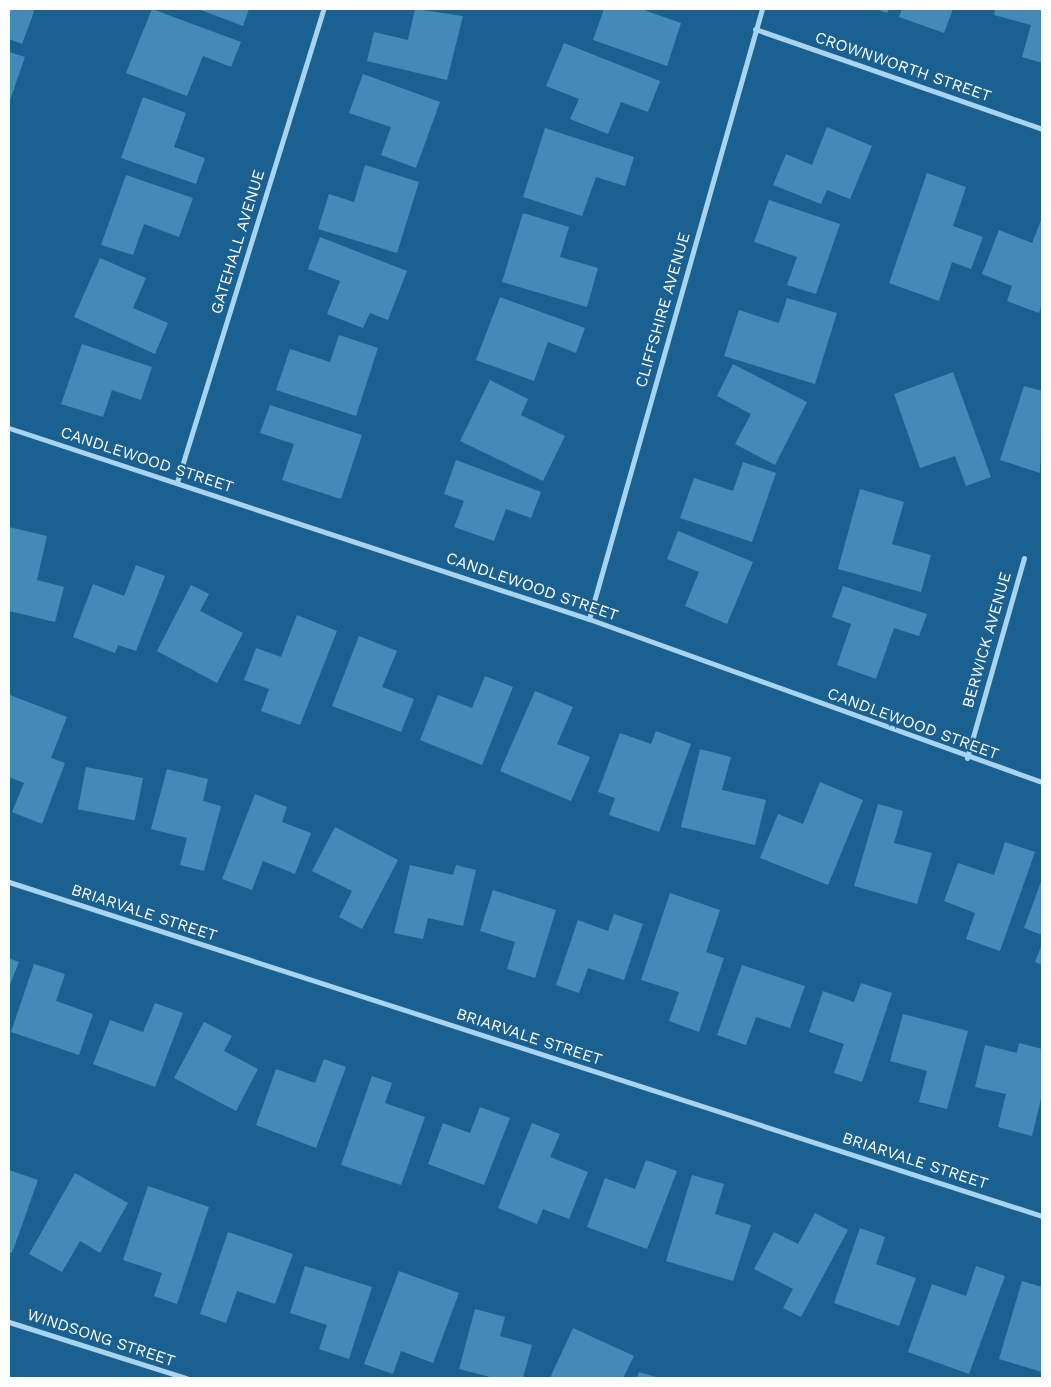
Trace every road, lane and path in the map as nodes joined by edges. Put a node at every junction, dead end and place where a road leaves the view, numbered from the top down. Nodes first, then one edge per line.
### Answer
1 (322, 9) edge
2 (762, 9) edge
3 (755, 29) junction
4 (1042, 129) edge
5 (9, 428) edge
6 (178, 482) junction
7 (1024, 558) dead end
8 (589, 619) junction
9 (967, 758) junction
10 (1042, 782) edge
11 (9, 882) edge
12 (1042, 1216) edge
13 (9, 1322) edge
14 (186, 1378) edge

1 - 6 street, GATEHALL AVENUE
2 - 3 street, CLIFFSHIRE AVENUE
3 - 4 street, CROWNWORTH STREET
3 - 8 street, CLIFFSHIRE AVENUE
5 - 6 street, CANDLEWOOD STREET
6 - 8 street, CANDLEWOOD STREET
7 - 9 street, BERWICK AVENUE
8 - 9 street, CANDLEWOOD STREET
9 - 10 street, CANDLEWOOD STREET
11 - 12 street, BRIARVALE STREET
13 - 14 street, WINDSONG STREET

